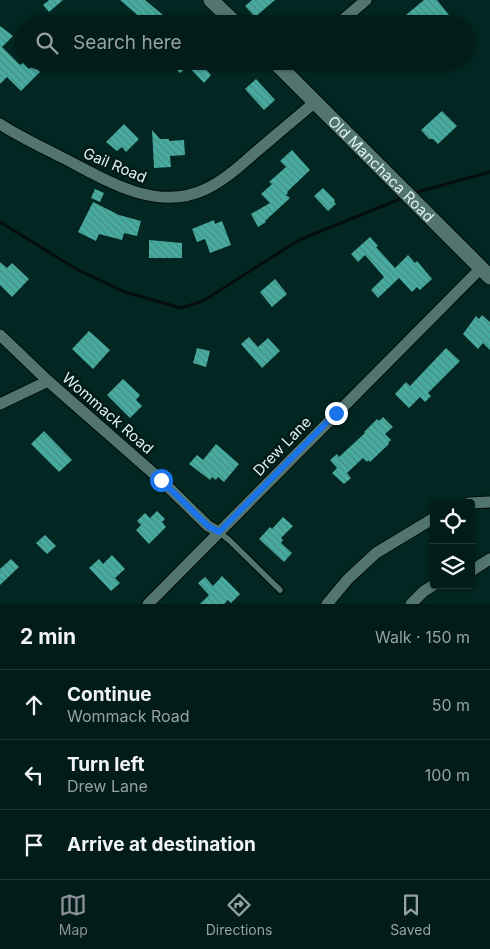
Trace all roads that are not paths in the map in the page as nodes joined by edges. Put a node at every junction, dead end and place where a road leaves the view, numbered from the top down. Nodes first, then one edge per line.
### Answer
1 (211, 0) edge
2 (366, 0) edge
3 (227, 15) edge
4 (348, 15) edge
5 (287, 70) edge
6 (315, 102) junction
7 (0, 124) edge
8 (486, 272) edge
9 (0, 335) edge
10 (48, 381) junction
11 (0, 404) edge
12 (490, 502) edge
13 (475, 503) edge
14 (430, 520) edge
15 (219, 532) junction
16 (490, 559) edge
17 (475, 568) edge
18 (430, 587) edge
19 (280, 590) dead end
20 (148, 604) edge
21 (327, 604) edge
22 (411, 604) edge

1 - 3 street
2 - 4 street
5 - 6 street, Old Manchaca Road
6 - 7 street, Gail Road
6 - 8 street, Old Manchaca Road
8 - 15 street, Drew Lane
9 - 10 street, Wommack Road
10 - 11 street
10 - 15 street, Wommack Road
12 - 13 street
14 - 21 street
15 - 19 lane
15 - 20 street, Drew Lane
16 - 17 street
18 - 22 street

